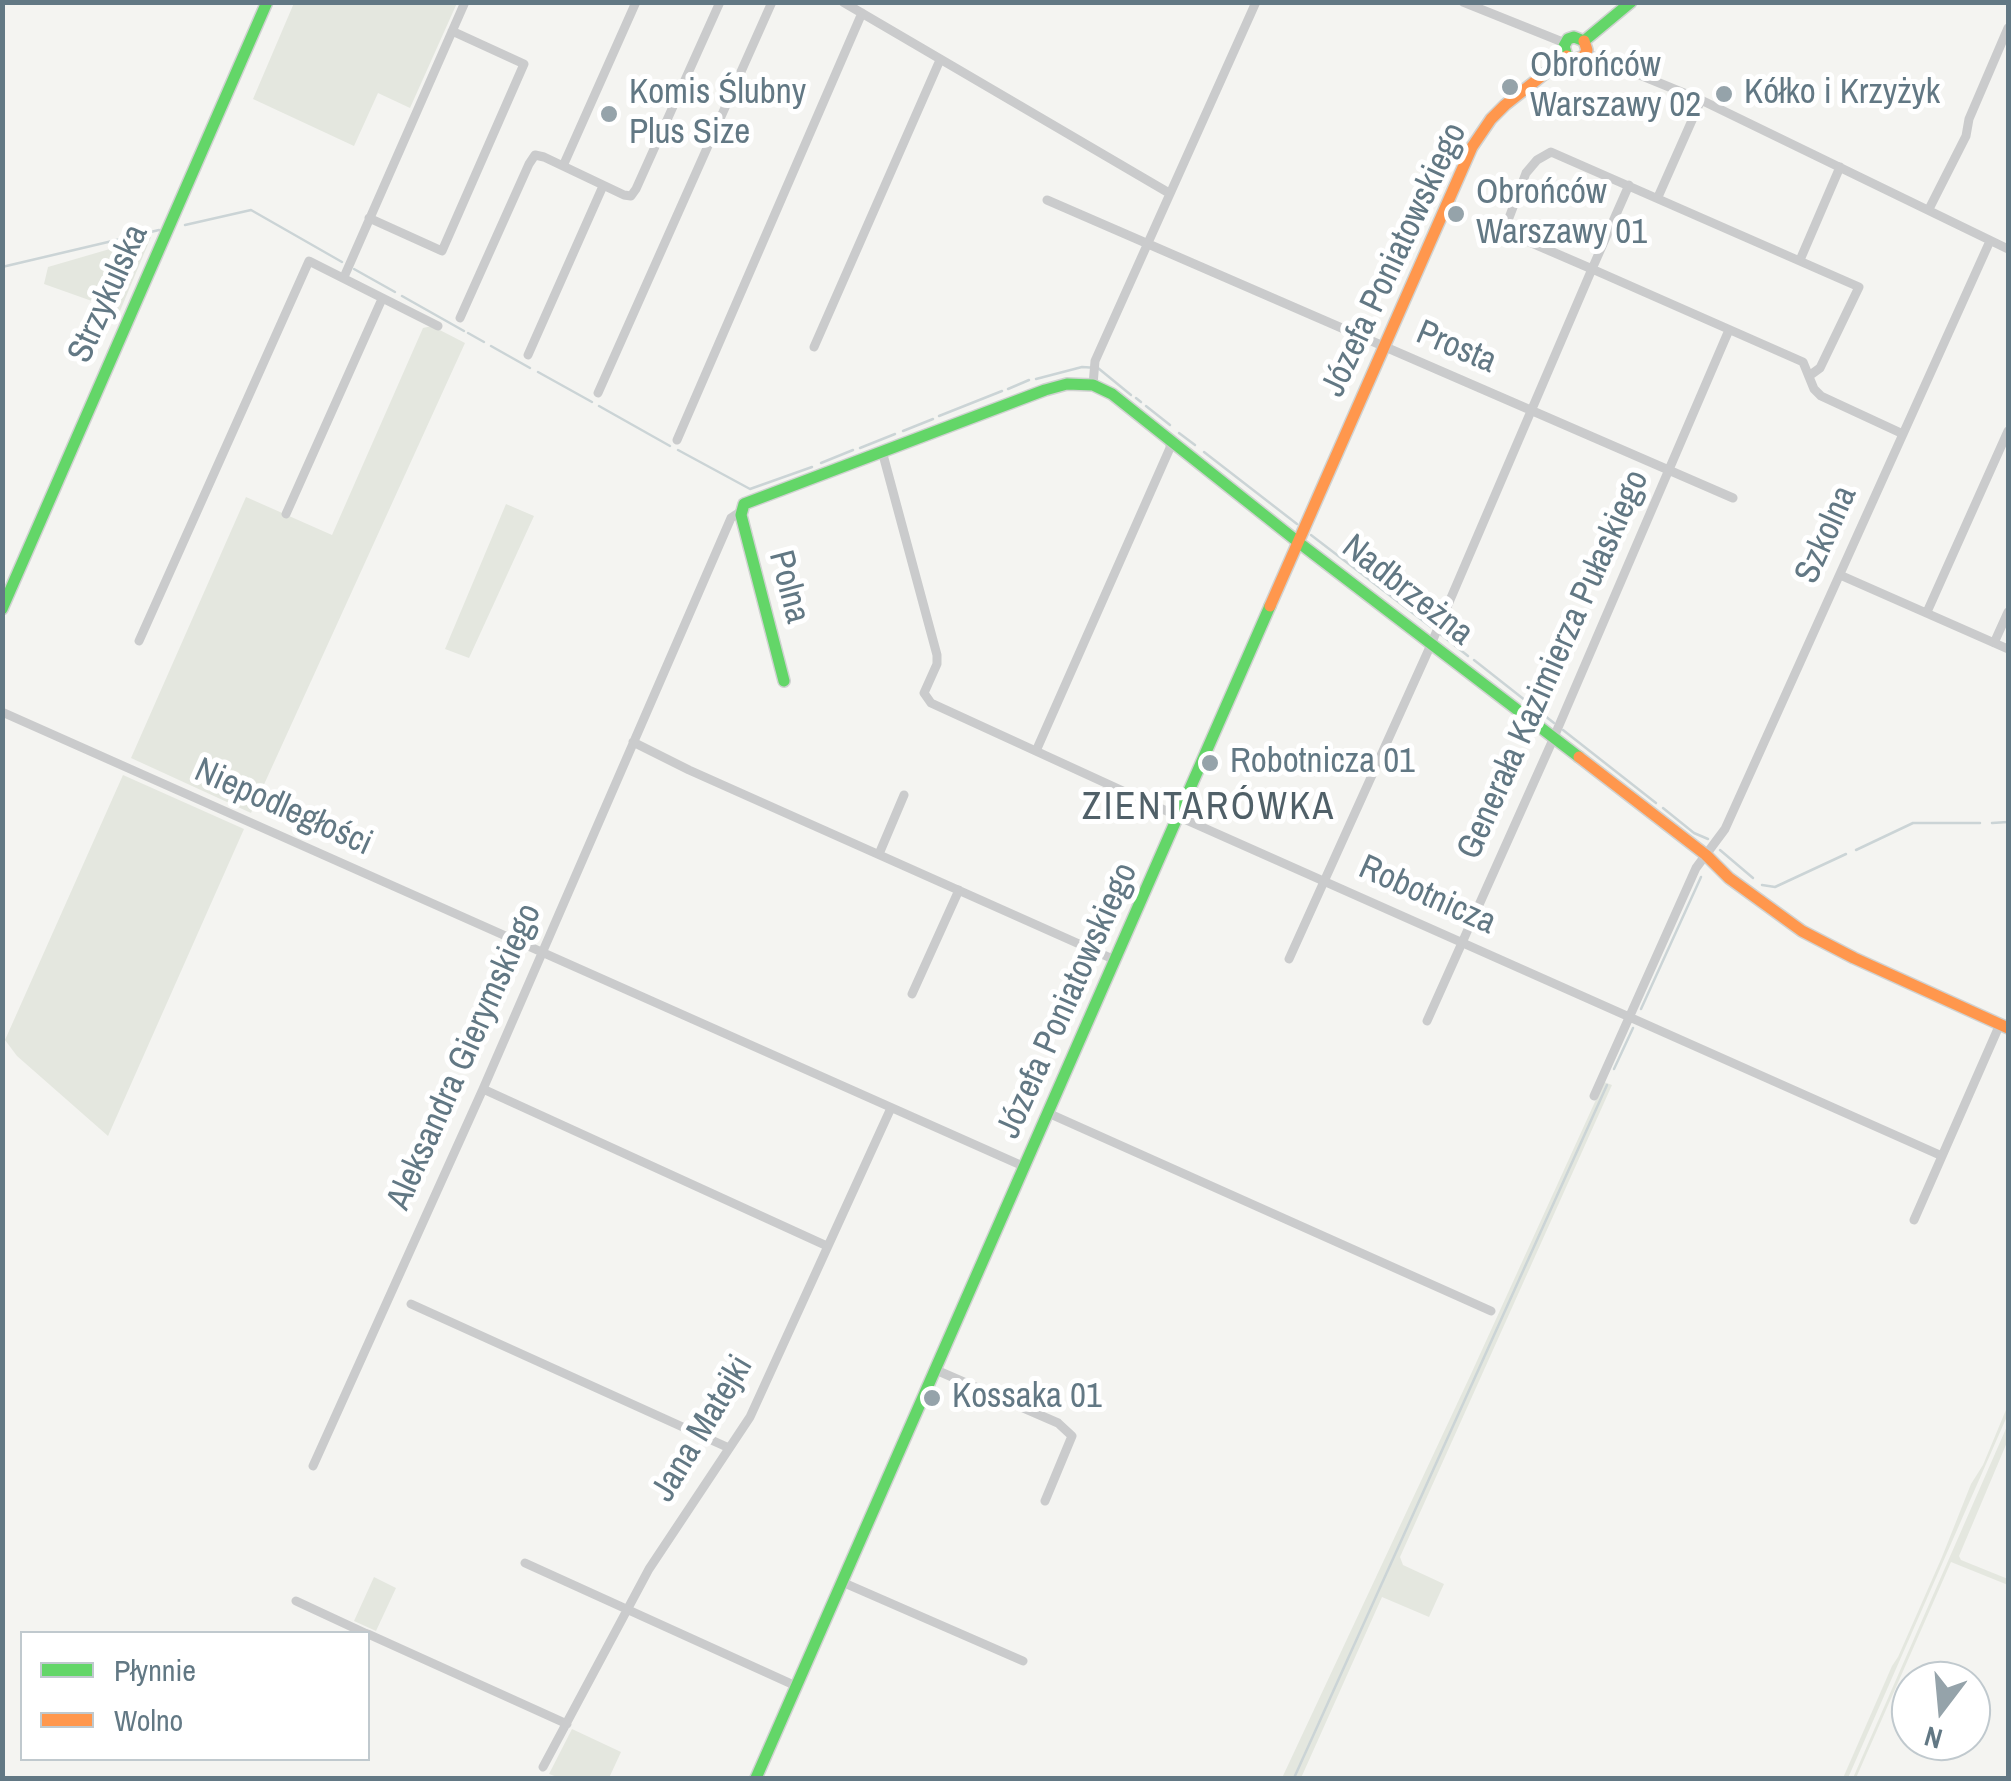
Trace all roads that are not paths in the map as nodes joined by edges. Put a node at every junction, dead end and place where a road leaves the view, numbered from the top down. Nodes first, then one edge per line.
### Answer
1 (267, 2) edge
2 (465, 2) edge
3 (636, 2) edge
4 (720, 2) edge
5 (772, 2) edge
6 (844, 2) edge
7 (1256, 2) edge
8 (1463, 2) edge
9 (1631, 2) edge
10 (862, 13) junction
11 (2008, 28) edge
12 (452, 31) junction
13 (1585, 47) junction
14 (1566, 50) junction
15 (940, 60) junction
16 (1701, 100) junction
17 (563, 166) junction
18 (1840, 167) junction
19 (1629, 185) junction
20 (603, 186) junction
21 (1169, 194) junction
22 (1658, 197) junction
23 (1047, 200) dead end
24 (1929, 210) junction
25 (369, 218) junction
26 (1990, 240) junction
27 (1147, 243) junction
28 (2008, 249) edge
29 (1800, 260) junction
30 (1592, 269) junction
31 (344, 277) junction
32 (382, 299) junction
33 (460, 318) dead end
34 (438, 326) dead end
35 (1729, 330) junction
36 (1384, 346) junction
37 (814, 347) dead end
38 (528, 355) dead end
39 (1094, 373) junction
40 (1809, 376) junction
41 (598, 393) dead end
42 (1531, 410) junction
43 (2008, 431) edge
44 (1903, 434) junction
45 (677, 440) dead end
46 (1170, 441) junction
47 (882, 451) junction
48 (1670, 471) junction
49 (1734, 498) dead end
50 (741, 509) junction
51 (286, 514) dead end
52 (1298, 542) junction
53 (1840, 574) junction
54 (2, 609) edge
55 (1928, 612) junction
56 (2008, 612) edge
57 (139, 641) dead end
58 (1994, 643) junction
59 (1430, 644) junction
60 (2008, 650) edge
61 (784, 681) dead end
62 (2, 712) edge
63 (1553, 738) junction
64 (634, 742) junction
65 (1036, 751) junction
66 (904, 795) dead end
67 (1178, 816) junction
68 (880, 854) junction
69 (1706, 855) junction
70 (1323, 880) junction
71 (959, 890) junction
72 (1462, 941) junction
73 (542, 953) junction
74 (1289, 959) dead end
75 (1115, 960) junction
76 (912, 994) dead end
77 (1628, 1017) junction
78 (1427, 1021) dead end
79 (2004, 1026) edge
80 (482, 1089) junction
81 (1594, 1096) dead end
82 (891, 1108) junction
83 (1048, 1114) junction
84 (1942, 1156) junction
85 (1025, 1167) junction
86 (1914, 1220) dead end
87 (828, 1246) junction
88 (411, 1304) dead end
89 (1491, 1310) dead end
90 (936, 1370) junction
91 (730, 1448) junction
92 (313, 1466) dead end
93 (1045, 1501) dead end
94 (525, 1563) dead end
95 (842, 1582) junction
96 (296, 1602) dead end
97 (627, 1610) junction
98 (360, 1631) edge
99 (370, 1635) edge
100 (1023, 1661) dead end
101 (796, 1686) junction
102 (567, 1724) junction
103 (543, 1767) dead end
104 (756, 1778) edge

1 - 54 street, Strzykulska
2 - 12 street
3 - 17 street
4 - 20 street
5 - 41 street
6 - 10 street
7 - 21 street
8 - 14 street
9 - 13 street
10 - 15 street
10 - 45 street
11 - 24 street
12 - 25 street
12 - 25 street
13 - 14 street
13 - 14 street
13 - 16 street
14 - 36 street, Józefa Poniatowskiego
15 - 21 street
15 - 37 street
16 - 18 street
16 - 22 street
17 - 20 street
17 - 33 street
18 - 24 street
18 - 29 street
19 - 22 street
19 - 30 street
19 - 30 street
20 - 38 street
21 - 27 street
22 - 29 street
23 - 27 street, Prosta
24 - 26 street
25 - 31 street
26 - 28 street
26 - 44 street, Szkolna
27 - 36 street, Prosta
27 - 39 street
29 - 40 street
30 - 35 street
30 - 42 street
31 - 32 street
31 - 57 street
32 - 34 street
32 - 51 street
35 - 40 street
35 - 48 street, Generała Kazimierza Pułaskiego
36 - 42 street, Prosta
36 - 52 street, Józefa Poniatowskiego
39 - 46 street, Nadbrzeżna
39 - 47 street
40 - 44 street
42 - 48 street, Prosta
42 - 59 street
43 - 55 street
44 - 53 street, Szkolna
46 - 52 street, Nadbrzeżna
46 - 65 street
47 - 50 street
47 - 65 street, Robotnicza
48 - 49 street, Prosta
48 - 63 street, Generała Kazimierza Pułaskiego
50 - 61 street, Polna
50 - 64 street, Aleksandra Gierymskiego
52 - 59 street, Nadbrzeżna
52 - 67 street, Józefa Poniatowskiego
53 - 55 street
53 - 69 street, Szkolna
55 - 58 street
56 - 58 street
58 - 60 street
59 - 63 street, Nadbrzeżna
59 - 70 street
62 - 73 street, Niepodległości
63 - 69 street, Nadbrzeżna
63 - 72 street, Generała Kazimierza Pułaskiego
64 - 68 street
64 - 73 street, Aleksandra Gierymskiego
65 - 67 street, Robotnicza
66 - 68 street
67 - 70 street, Robotnicza
67 - 75 street, Józefa Poniatowskiego
68 - 71 street
69 - 77 street, Szkolna
69 - 79 street, Nadbrzeżna
70 - 72 street, Robotnicza
70 - 74 street
71 - 75 street
71 - 76 street
72 - 77 street, Robotnicza
72 - 78 street, Generała Kazimierza Pułaskiego
73 - 80 street, Aleksandra Gierymskiego
73 - 82 street, Niepodległości
75 - 83 street, Józefa Poniatowskiego
77 - 81 street, Szkolna
77 - 84 street, Robotnicza
79 - 84 street
80 - 87 street
80 - 92 street, Aleksandra Gierymskiego
82 - 85 street, Niepodległości
82 - 87 street, Jana Matejki
83 - 85 street, Józefa Poniatowskiego
83 - 89 street
84 - 86 street
85 - 90 street, Józefa Poniatowskiego
87 - 91 street, Jana Matejki
88 - 91 street
90 - 93 street
90 - 95 street, Józefa Poniatowskiego
91 - 97 street, Jana Matejki
94 - 97 street
95 - 100 street
95 - 101 street, Józefa Poniatowskiego
96 - 98 street
97 - 101 street
97 - 102 street, Jana Matejki
99 - 102 street
101 - 104 street, Józefa Poniatowskiego
102 - 103 street, Jana Matejki

